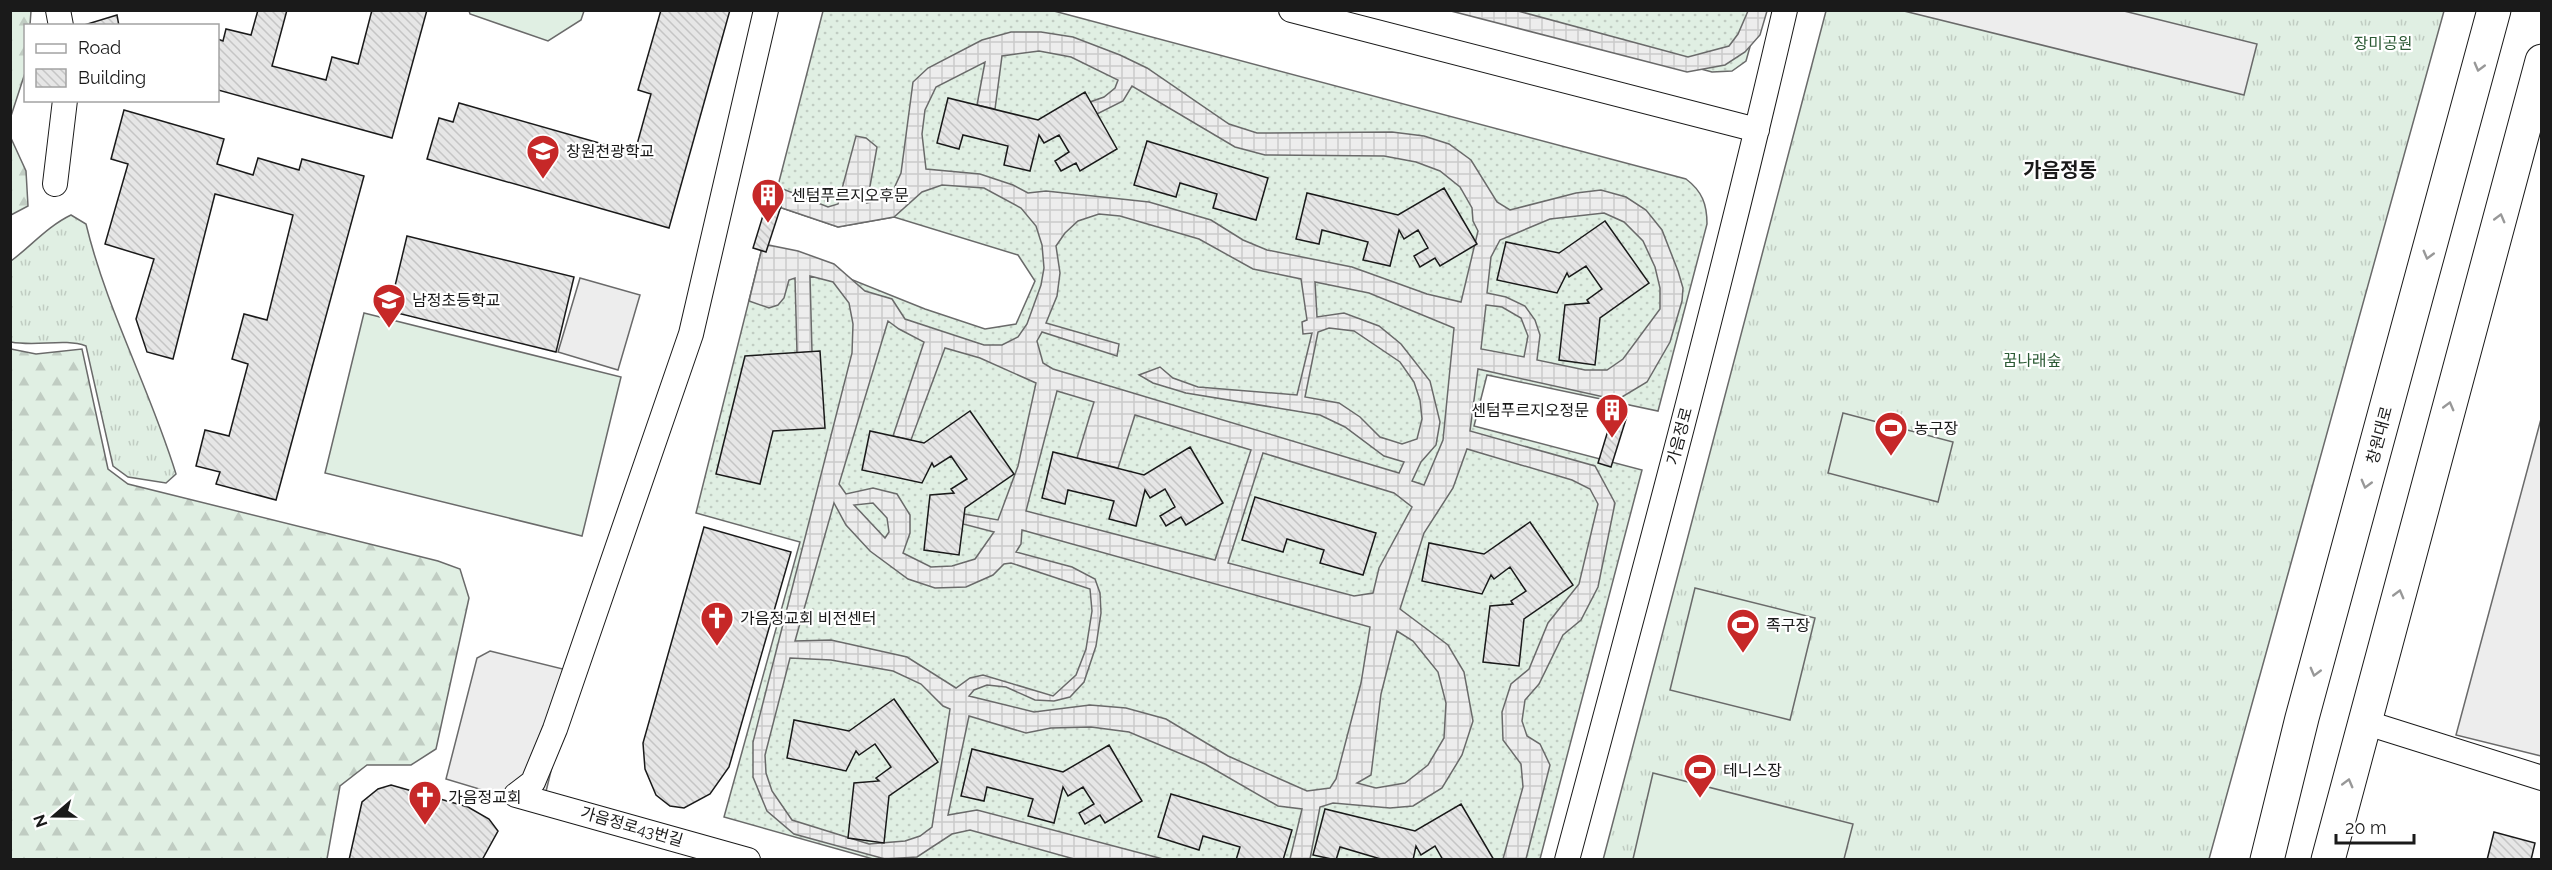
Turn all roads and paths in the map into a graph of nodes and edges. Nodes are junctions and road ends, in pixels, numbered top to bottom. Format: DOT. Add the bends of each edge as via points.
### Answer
graph roads {
  1 [pos="766,10"];
  2 [pos="1291,10"];
  3 [pos="1785,10"];
  4 [pos="2494,10"];
  5 [pos="2541,62"];
  6 [pos="65,102"];
  7 [pos="1757,130"];
  8 [pos="55,184"];
  9 [pos="2364,722"];
  10 [pos="2541,778"];
  11 [pos="747,860"];
  12 [pos="1567,860"];
  13 [pos="2267,860"];
  14 [pos="2328,860"];
  1 -- 11 [label="street, 가음정로43번길" via="691,334 555,729 533,782 516,795"];
  2 -- 7 [label="street"];
  3 -- 7 [label="street, 가음정로"];
  4 -- 13 [label="main road, 창원대로, one-way"];
  9 -- 5 [label="main road, one-way"];
  6 -- 8 [label="street"];
  7 -- 12 [label="street, 가음정로"];
  9 -- 10 [label="street"];
  14 -- 9 [label="main road, one-way"];
}
